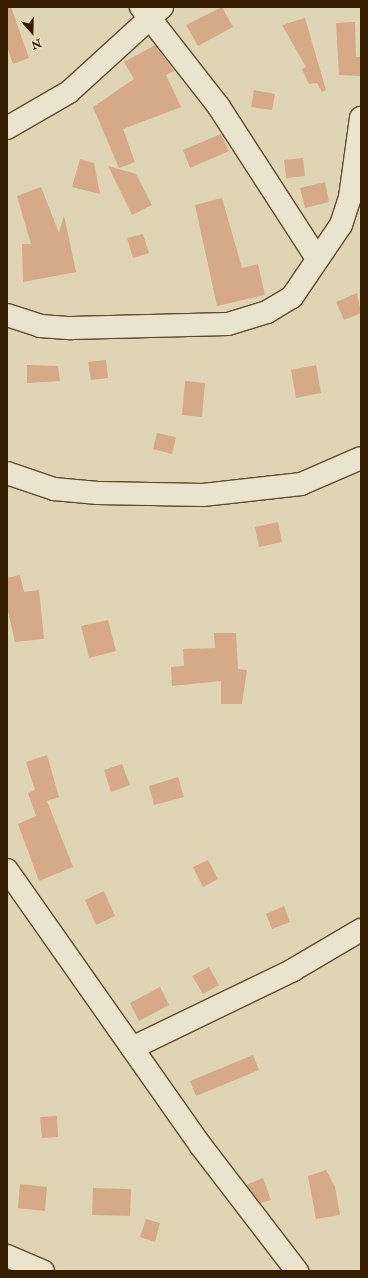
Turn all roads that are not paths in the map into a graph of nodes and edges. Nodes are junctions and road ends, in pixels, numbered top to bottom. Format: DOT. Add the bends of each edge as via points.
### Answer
graph roads {
  1 [pos="152,10"];
  2 [pos="361,118"];
  3 [pos="7,128"];
  4 [pos="356,188"];
  5 [pos="316,257"];
  6 [pos="7,315"];
  7 [pos="361,458"];
  8 [pos="7,473"];
  9 [pos="7,870"];
  10 [pos="361,930"];
  11 [pos="132,1048"];
  12 [pos="7,1256"];
  13 [pos="43,1271"];
  14 [pos="298,1271"];
  1 -- 3 [label="street" via="69,92"];
  1 -- 5 [label="street" via="219,107"];
  2 -- 4 [label="street"];
  4 -- 5 [label="street" via="333,241"];
  5 -- 6 [label="street" via="308,277 292,297 241,323 71,328 40,326"];
  7 -- 8 [label="street" via="301,484 203,495 69,490"];
  9 -- 11 [label="street"];
  10 -- 11 [label="street" via="293,970"];
  11 -- 14 [label="street"];
  12 -- 13 [label="street"];
}
